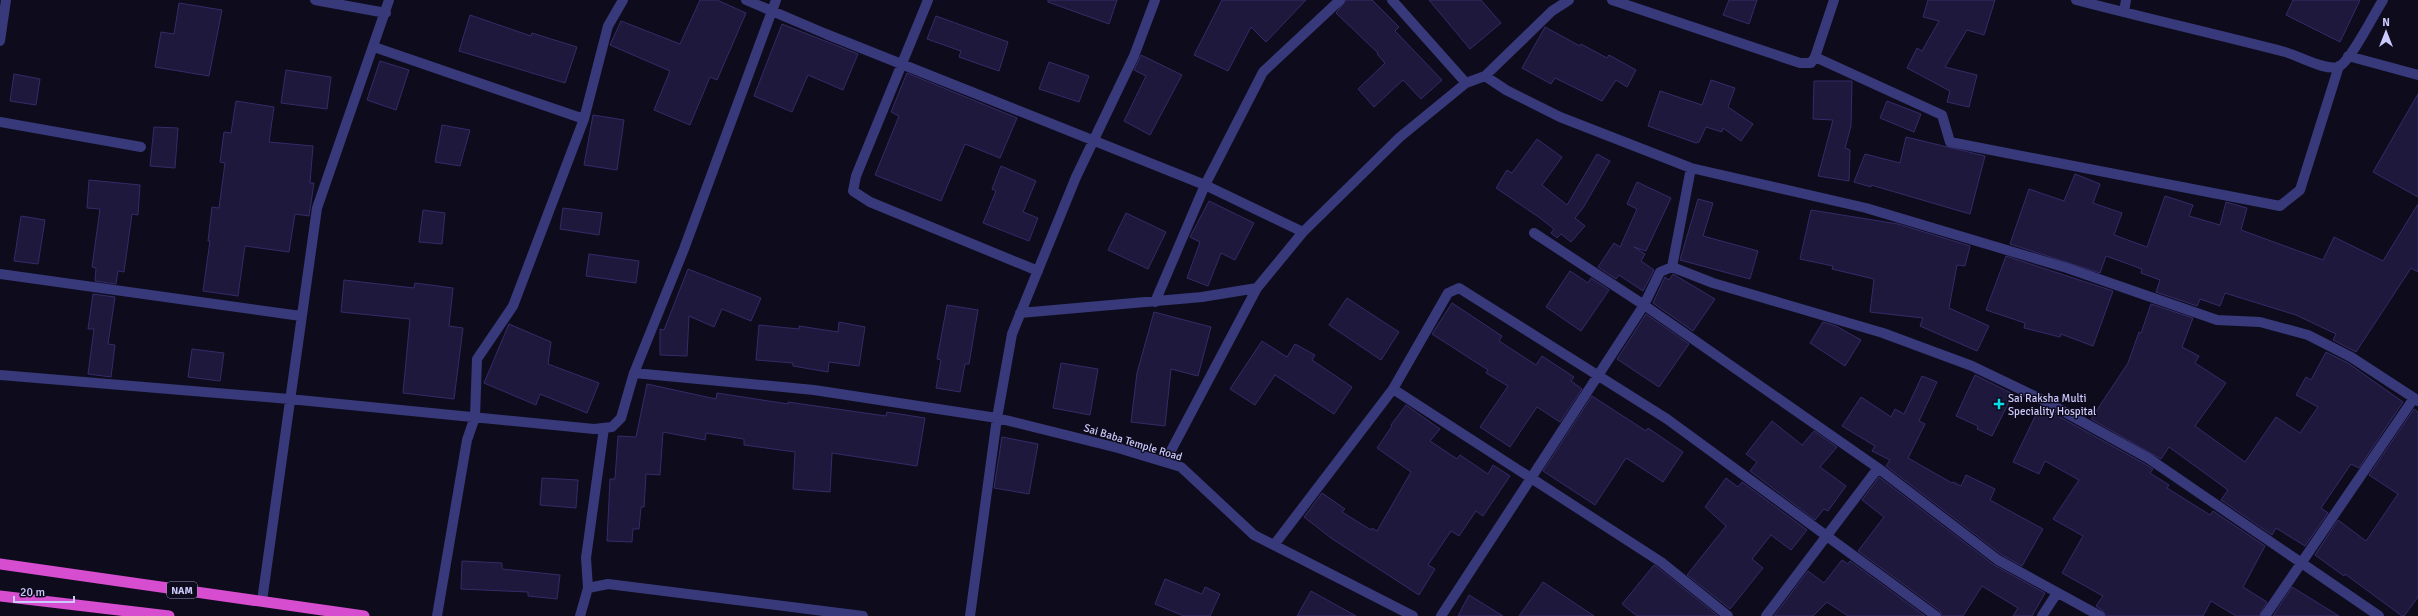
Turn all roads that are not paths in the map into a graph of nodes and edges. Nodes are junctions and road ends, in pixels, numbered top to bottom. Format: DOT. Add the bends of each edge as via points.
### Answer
graph roads {
  1 [pos="6,0"];
  2 [pos="315,0"];
  3 [pos="389,0"];
  4 [pos="623,0"];
  5 [pos="746,0"];
  6 [pos="776,0"];
  7 [pos="928,0"];
  8 [pos="1155,0"];
  9 [pos="1340,0"];
  10 [pos="1392,0"];
  11 [pos="1568,0"];
  12 [pos="1612,0"];
  13 [pos="1834,0"];
  14 [pos="2076,0"];
  15 [pos="2126,0"];
  16 [pos="2383,0"];
  17 [pos="772,11"];
  18 [pos="386,12"];
  19 [pos="2124,12"];
  20 [pos="0,42"];
  21 [pos="374,47"];
  22 [pos="2348,56"];
  23 [pos="1815,57"];
  24 [pos="902,64"];
  25 [pos="2339,66"];
  26 [pos="2418,75"];
  27 [pos="1485,76"];
  28 [pos="1466,83"];
  29 [pos="584,119"];
  30 [pos="0,122"];
  31 [pos="1094,140"];
  32 [pos="141,147"];
  33 [pos="1691,168"];
  34 [pos="1205,185"];
  35 [pos="1303,232"];
  36 [pos="1534,233"];
  37 [pos="1672,267"];
  38 [pos="1038,271"];
  39 [pos="0,274"];
  40 [pos="1257,288"];
  41 [pos="1155,302"];
  42 [pos="1644,305"];
  43 [pos="1020,313"];
  44 [pos="302,316"];
  45 [pos="634,373"];
  46 [pos="0,375"];
  47 [pos="1596,375"];
  48 [pos="1393,389"];
  49 [pos="289,399"];
  50 [pos="2416,400"];
  51 [pos="475,417"];
  52 [pos="997,418"];
  53 [pos="604,428"];
  54 [pos="1165,462"];
  55 [pos="1878,468"];
  56 [pos="1531,480"];
  57 [pos="1828,535"];
  58 [pos="1274,545"];
  59 [pos="0,564"];
  60 [pos="2302,564"];
  61 [pos="588,588"];
  62 [pos="2057,592"];
  63 [pos="0,596"];
  64 [pos="262,601"];
  65 [pos="169,616"];
  66 [pos="364,616"];
  67 [pos="437,616"];
  68 [pos="580,616"];
  69 [pos="863,616"];
  70 [pos="970,616"];
  71 [pos="1413,616"];
  72 [pos="1441,616"];
  73 [pos="1728,616"];
  74 [pos="1766,616"];
  75 [pos="1936,616"];
  76 [pos="2042,616"];
  77 [pos="2100,616"];
  78 [pos="2265,616"];
  79 [pos="2379,616"];
  1 -- 20 [label="street"];
  2 -- 18 [label="street"];
  3 -- 18 [label="street"];
  4 -- 29 [label="street" via="608,26"];
  5 -- 17 [label="street"];
  6 -- 17 [label="street"];
  7 -- 24 [label="street"];
  8 -- 31 [label="street" via="1134,56"];
  9 -- 34 [label="street" via="1263,72"];
  10 -- 28 [label="street"];
  11 -- 27 [label="street" via="1552,11"];
  12 -- 23 [label="street" via="1800,63 1811,63"];
  13 -- 23 [label="street"];
  14 -- 19 [label="street"];
  15 -- 19 [label="street"];
  16 -- 22 [label="street"];
  17 -- 24 [label="street"];
  17 -- 45 [label="street" via="684,249"];
  18 -- 21 [label="street"];
  19 -- 25 [label="street" via="2287,53 2323,66"];
  21 -- 29 [label="street"];
  21 -- 44 [label="street" via="317,208"];
  22 -- 25 [label="street"];
  22 -- 26 [label="street"];
  23 -- 25 [label="street" via="1942,115 1950,142 2280,206 2300,190"];
  24 -- 31 [label="street"];
  24 -- 38 [label="street" via="856,176 853,191 870,202"];
  27 -- 28 [label="street"];
  27 -- 33 [label="street" via="1506,90 1560,117"];
  28 -- 35 [label="street" via="1400,137"];
  29 -- 51 [label="street" via="513,306 478,359"];
  30 -- 32 [label="street"];
  31 -- 34 [label="street"];
  31 -- 38 [label="street" via="1076,177"];
  33 -- 37 [label="street"];
  33 -- 50 [label="street" via="1866,208 2067,268 2217,320 2260,322 2308,335 2350,357"];
  34 -- 35 [label="street"];
  34 -- 41 [label="street"];
  35 -- 40 [label="street"];
  36 -- 42 [label="street"];
  37 -- 42 [label="street" via="1660,272"];
  37 -- 60 [label="street" via="1713,283 1883,333 1972,366 2043,400 2148,458"];
  38 -- 43 [label="street"];
  39 -- 44 [label="street"];
  40 -- 41 [label="street"];
  40 -- 54 [label="street"];
  41 -- 43 [label="street"];
  42 -- 47 [label="street"];
  42 -- 55 [label="street"];
  43 -- 52 [label="street" via="1012,334"];
  44 -- 49 [label="street"];
  45 -- 52 [label="street, Sai Baba Temple Road" via="814,390"];
  45 -- 53 [label="street" via="620,418 612,427"];
  46 -- 49 [label="street"];
  47 -- 48 [label="street" via="1459,288 1448,293"];
  47 -- 56 [label="street"];
  47 -- 57 [label="street" via="1667,419"];
  48 -- 56 [label="street"];
  48 -- 58 [label="street"];
  49 -- 51 [label="street"];
  49 -- 64 [label="street"];
  50 -- 60 [label="street"];
  51 -- 53 [label="street"];
  51 -- 67 [label="street" via="467,440"];
  52 -- 54 [label="street, Sai Baba Temple Road"];
  52 -- 70 [label="street"];
  53 -- 61 [label="street" via="586,558"];
  54 -- 58 [label="street, Sai Baba Temple Road" via="1181,467 1254,535"];
  55 -- 57 [label="street"];
  55 -- 62 [label="street" via="1998,560"];
  56 -- 72 [label="street"];
  56 -- 73 [label="street" via="1661,562"];
  57 -- 74 [label="street"];
  57 -- 75 [label="street"];
  58 -- 71 [label="street, Sai Baba Temple Road"];
  59 -- 64 [label="highway, NAM"];
  60 -- 78 [label="street"];
  60 -- 79 [label="street"];
  61 -- 68 [label="street"];
  61 -- 69 [label="street" via="608,584"];
  62 -- 76 [label="street"];
  62 -- 77 [label="street"];
  63 -- 65 [label="highway"];
  64 -- 66 [label="highway, NAM"];
}
